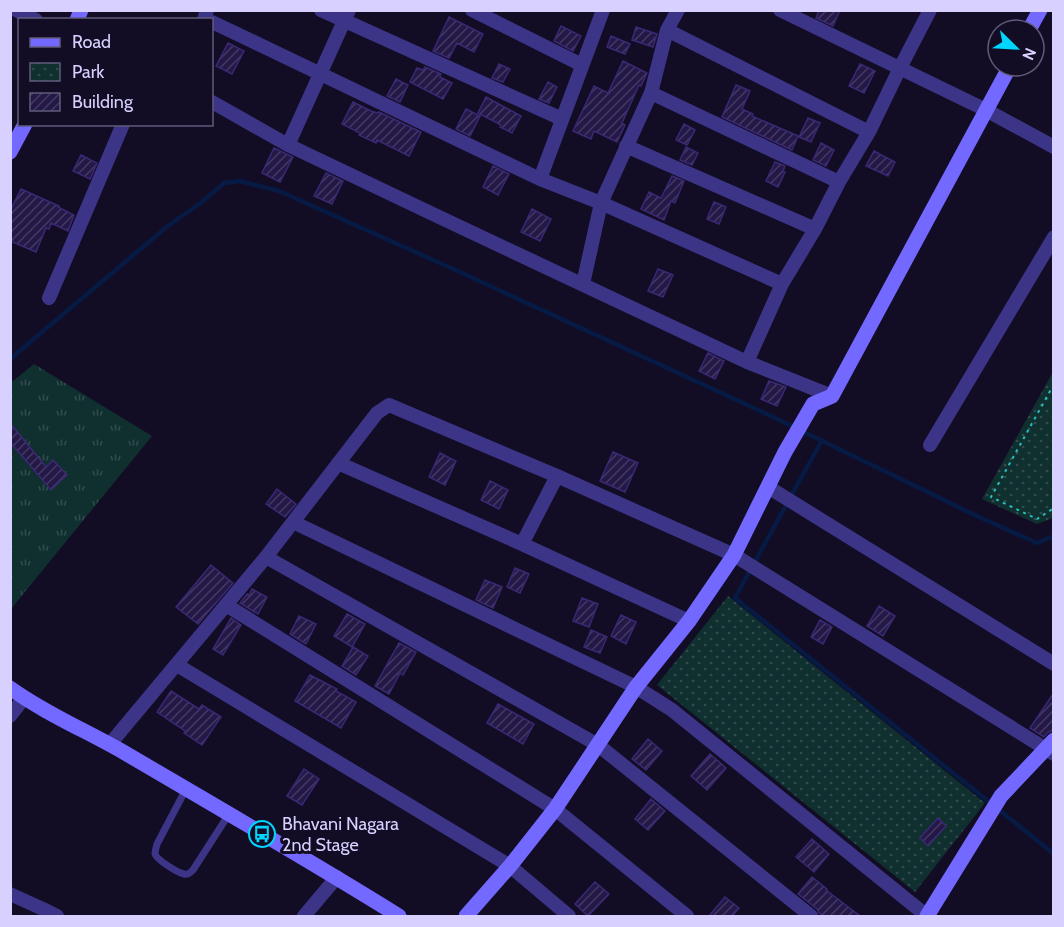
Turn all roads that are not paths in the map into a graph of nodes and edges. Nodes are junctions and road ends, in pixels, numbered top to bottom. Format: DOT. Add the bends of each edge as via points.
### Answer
graph roads {
  1 [pos="16,10"];
  2 [pos="321,10"];
  3 [pos="472,10"];
  4 [pos="678,10"];
  5 [pos="780,10"];
  6 [pos="930,10"];
  7 [pos="602,11"];
  8 [pos="347,16"];
  9 [pos="32,18"];
  10 [pos="213,21"];
  11 [pos="667,30"];
  12 [pos="582,65"];
  13 [pos="900,68"];
  14 [pos="321,74"];
  15 [pos="1003,78"];
  16 [pos="651,93"];
  17 [pos="213,103"];
  18 [pos="986,110"];
  19 [pos="562,119"];
  20 [pos="24,126"];
  21 [pos="122,126"];
  22 [pos="869,132"];
  23 [pos="288,145"];
  24 [pos="626,146"];
  25 [pos="1053,147"];
  26 [pos="10,152"];
  27 [pos="540,179"];
  28 [pos="839,182"];
  29 [pos="601,203"];
  30 [pos="815,229"];
  31 [pos="1053,237"];
  32 [pos="782,284"];
  33 [pos="583,285"];
  34 [pos="49,298"];
  35 [pos="747,362"];
  36 [pos="832,396"];
  37 [pos="930,445"];
  38 [pos="338,463"];
  39 [pos="557,476"];
  40 [pos="768,487"];
  41 [pos="292,522"];
  42 [pos="522,544"];
  43 [pos="734,555"];
  44 [pos="266,557"];
  45 [pos="226,605"];
  46 [pos="688,621"];
  47 [pos="1053,664"];
  48 [pos="177,665"];
  49 [pos="636,687"];
  50 [pos="10,688"];
  51 [pos="24,698"];
  52 [pos="10,716"];
  53 [pos="110,744"];
  54 [pos="598,745"];
  55 [pos="1051,747"];
  56 [pos="186,789"];
  57 [pos="555,809"];
  58 [pos="229,814"];
  59 [pos="510,866"];
  60 [pos="337,877"];
  61 [pos="10,894"];
  62 [pos="57,916"];
  63 [pos="304,916"];
  64 [pos="399,916"];
  65 [pos="466,916"];
  66 [pos="569,916"];
  67 [pos="687,916"];
  68 [pos="811,916"];
  69 [pos="927,916"];
  1 -- 9 [label="street"];
  2 -- 8 [label="street"];
  3 -- 12 [label="street"];
  4 -- 11 [label="street"];
  5 -- 13 [label="street"];
  6 -- 13 [label="street"];
  7 -- 12 [label="street"];
  8 -- 14 [label="street"];
  8 -- 19 [label="street"];
  10 -- 14 [label="street"];
  11 -- 16 [label="street"];
  11 -- 22 [label="street"];
  12 -- 19 [label="street"];
  13 -- 18 [label="street"];
  13 -- 22 [label="street"];
  14 -- 23 [label="street"];
  14 -- 27 [label="street"];
  15 -- 18 [label="street"];
  16 -- 24 [label="street"];
  16 -- 28 [label="street"];
  17 -- 23 [label="street"];
  18 -- 25 [label="street"];
  18 -- 36 [label="street"];
  19 -- 27 [label="street"];
  20 -- 26 [label="street"];
  21 -- 34 [label="street"];
  22 -- 28 [label="street"];
  23 -- 33 [label="street"];
  24 -- 29 [label="street"];
  24 -- 30 [label="street"];
  27 -- 29 [label="street"];
  28 -- 30 [label="street"];
  29 -- 32 [label="street"];
  29 -- 33 [label="street"];
  30 -- 32 [label="street"];
  31 -- 37 [label="street"];
  32 -- 35 [label="street"];
  33 -- 35 [label="street"];
  35 -- 36 [label="street"];
  36 -- 40 [label="street" via="813,404"];
  38 -- 39 [label="street" via="377,412 389,405"];
  38 -- 41 [label="street"];
  38 -- 42 [label="street"];
  39 -- 42 [label="street"];
  39 -- 43 [label="street"];
  40 -- 43 [label="street"];
  40 -- 47 [label="street"];
  41 -- 44 [label="street"];
  41 -- 49 [label="street"];
  42 -- 46 [label="street"];
  43 -- 46 [label="street"];
  43 -- 55 [label="street"];
  44 -- 45 [label="street"];
  44 -- 54 [label="street"];
  45 -- 48 [label="street"];
  45 -- 57 [label="street"];
  46 -- 49 [label="street"];
  48 -- 53 [label="street"];
  48 -- 59 [label="street"];
  49 -- 54 [label="street"];
  49 -- 69 [label="street" via="672,710"];
  50 -- 51 [label="street"];
  51 -- 52 [label="street"];
  51 -- 53 [label="street"];
  53 -- 56 [label="street"];
  54 -- 57 [label="street"];
  54 -- 68 [label="street"];
  55 -- 69 [label="street" via="1001,796"];
  56 -- 58 [label="street"];
  56 -- 58 [label="lane" via="157,844 155,852 160,861 188,874"];
  57 -- 59 [label="street"];
  57 -- 67 [label="street"];
  58 -- 60 [label="street"];
  59 -- 65 [label="street"];
  59 -- 66 [label="street"];
  60 -- 63 [label="street"];
  60 -- 64 [label="street"];
  61 -- 62 [label="street"];
}
